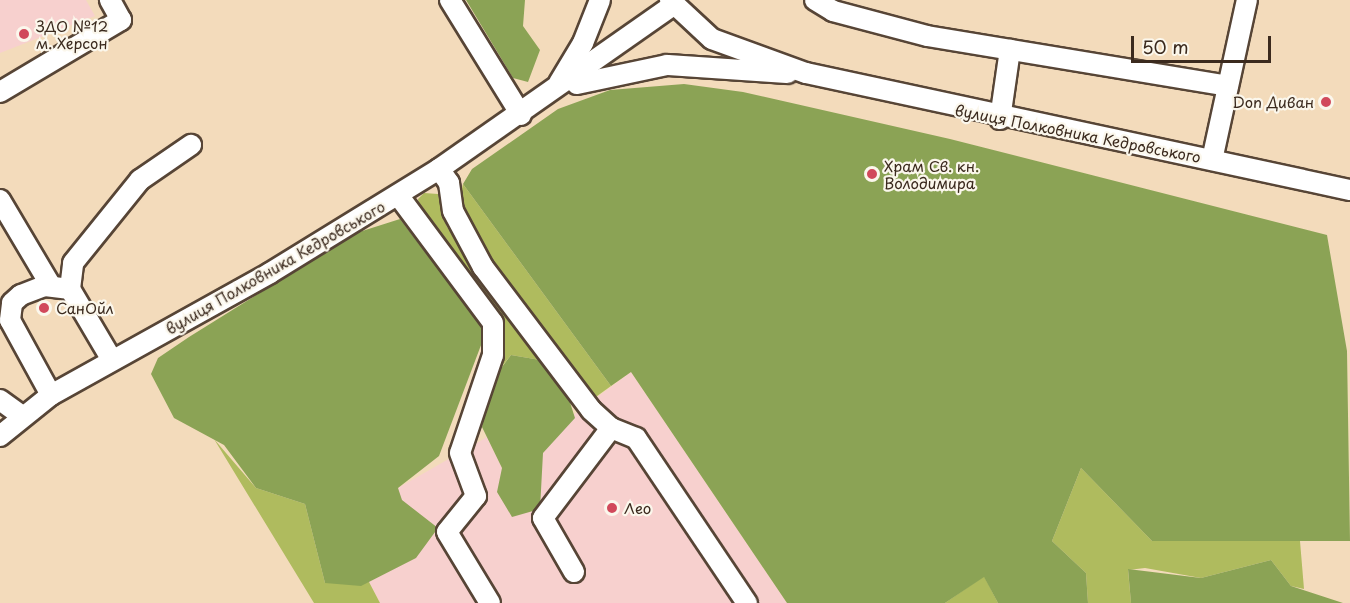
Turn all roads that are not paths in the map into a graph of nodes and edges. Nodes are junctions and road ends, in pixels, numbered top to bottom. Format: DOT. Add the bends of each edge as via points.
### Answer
graph roads {
  1 [pos="110,0"];
  2 [pos="450,0"];
  3 [pos="600,0"];
  4 [pos="815,0"];
  5 [pos="1247,0"];
  6 [pos="671,3"];
  7 [pos="1010,50"];
  8 [pos="806,73"];
  9 [pos="1228,86"];
  10 [pos="0,92"];
  11 [pos="550,95"];
  12 [pos="521,115"];
  13 [pos="1000,119"];
  14 [pos="191,145"];
  15 [pos="1212,160"];
  16 [pos="439,169"];
  17 [pos="1350,190"];
  18 [pos="398,195"];
  19 [pos="0,200"];
  20 [pos="61,288"];
  21 [pos="112,360"];
  22 [pos="51,395"];
  23 [pos="0,400"];
  24 [pos="22,416"];
  25 [pos="611,428"];
  26 [pos="0,436"];
  27 [pos="574,572"];
  28 [pos="490,603"];
  29 [pos="747,603"];
  1 -- 10 [label="street" via="121,20"];
  2 -- 12 [label="street"];
  3 -- 11 [label="street, вулиця Полковника Кедровського" via="574,62"];
  4 -- 7 [label="street" via="833,11 927,36"];
  5 -- 9 [label="street"];
  6 -- 8 [label="street, вулиця Полковника Кедровського" via="712,39"];
  6 -- 11 [label="street, вулиця Полковника Кедровського"];
  7 -- 9 [label="street"];
  7 -- 13 [label="street"];
  8 -- 11 [label="street, вулиця Полковника Кедровського" via="667,65 590,79"];
  8 -- 13 [label="street, вулиця Полковника Кедровського"];
  9 -- 15 [label="street"];
  11 -- 12 [label="street, вулиця Полковника Кедровського"];
  12 -- 16 [label="street, вулиця Полковника Кедровського"];
  13 -- 15 [label="street, вулиця Полковника Кедровського"];
  14 -- 20 [label="street" via="140,180 73,263"];
  15 -- 17 [label="street, вулиця Полковника Кедровського"];
  16 -- 18 [label="street, вулиця Полковника Кедровського"];
  16 -- 25 [label="street" via="449,183 453,211 483,267 591,410"];
  18 -- 21 [label="street, вулиця Полковника Кедровського"];
  18 -- 28 [label="street" via="493,323 493,355 460,453 476,496 447,532"];
  19 -- 20 [label="street"];
  20 -- 21 [label="street"];
  20 -- 22 [label="street" via="21,295 9,311"];
  21 -- 22 [label="street, вулиця Полковника Кедровського"];
  22 -- 24 [label="street, вулиця Полковника Кедровського"];
  23 -- 24 [label="street"];
  24 -- 26 [label="street, вулиця Полковника Кедровського"];
  25 -- 27 [label="street" via="543,518"];
  25 -- 29 [label="street" via="636,438"];
}
